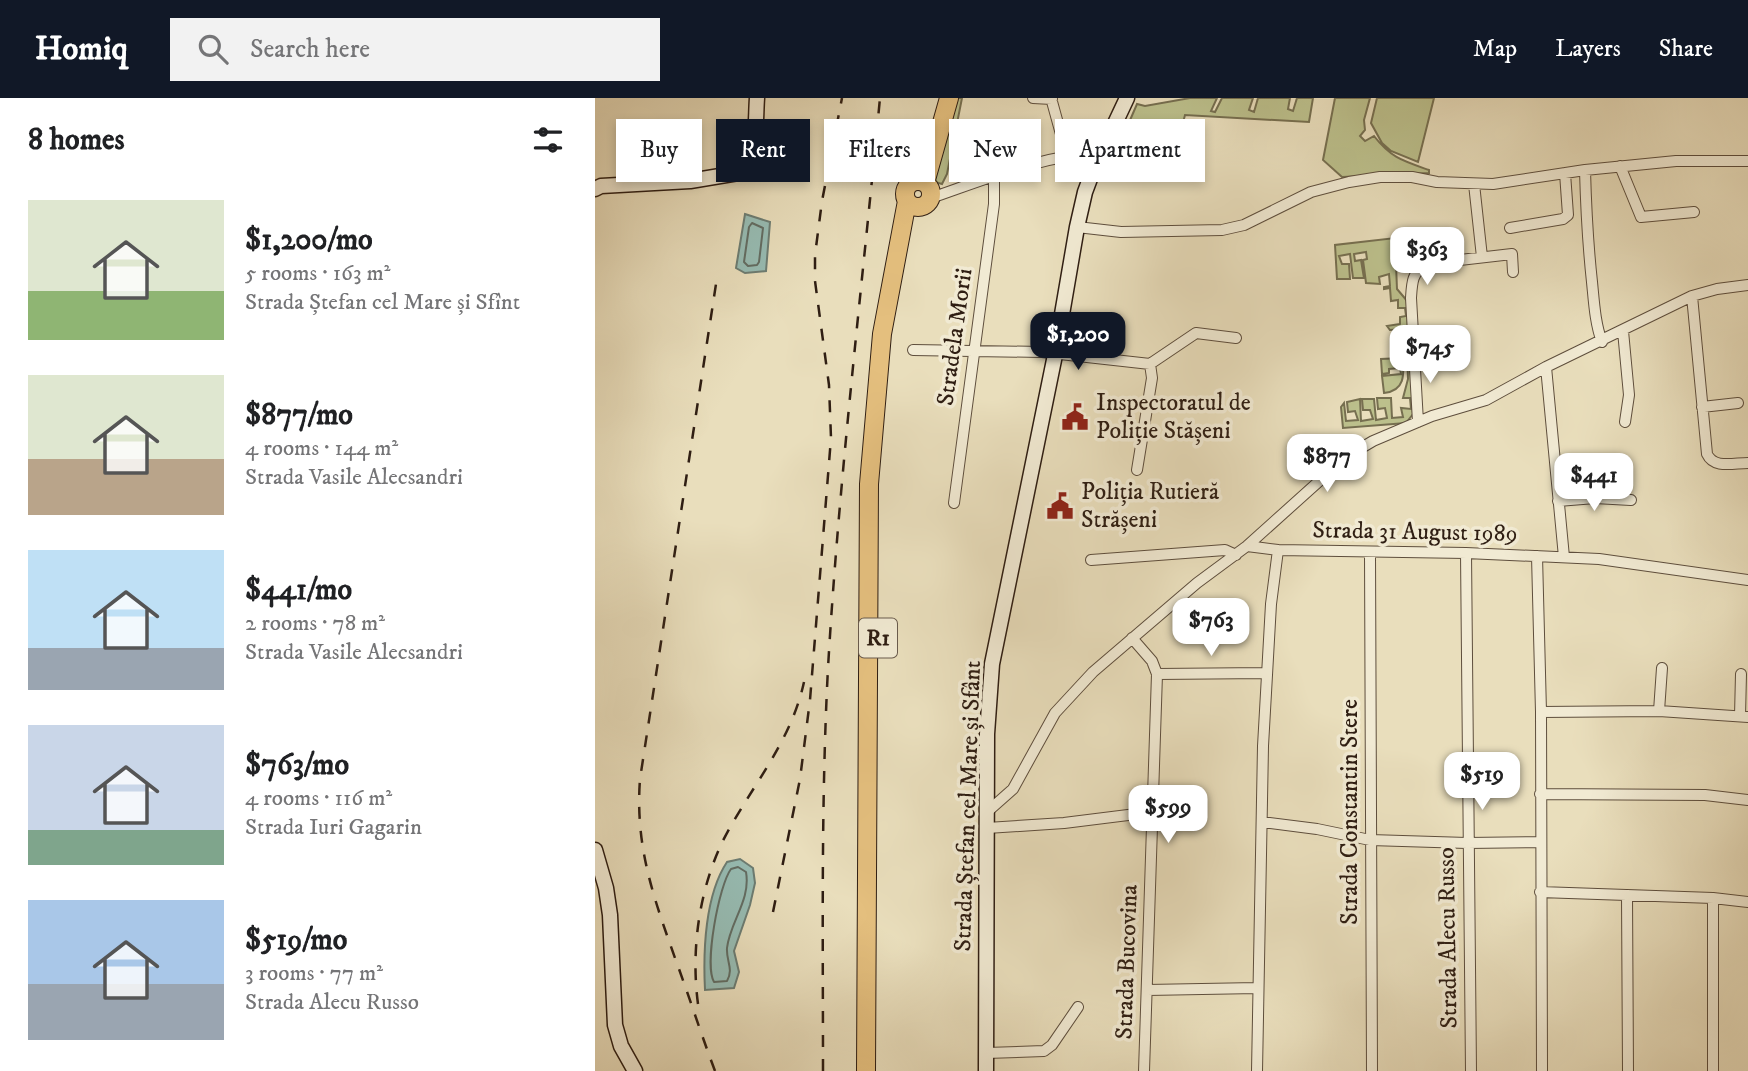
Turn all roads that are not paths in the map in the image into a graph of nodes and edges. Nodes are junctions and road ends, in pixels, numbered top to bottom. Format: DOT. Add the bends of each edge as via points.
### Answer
graph roads {
  1 [pos="757,98"];
  2 [pos="939,98"];
  3 [pos="949,98"];
  4 [pos="1033,98"];
  5 [pos="1128,98"];
  6 [pos="1051,99"];
  7 [pos="1057,119"];
  8 [pos="1118,119"];
  9 [pos="1748,161"];
  10 [pos="1620,166"];
  11 [pos="1585,170"];
  12 [pos="1565,173"];
  13 [pos="969,182"];
  14 [pos="994,182"];
  15 [pos="1090,182"];
  16 [pos="1474,184"];
  17 [pos="595,189"];
  18 [pos="919,194"];
  19 [pos="1694,212"];
  20 [pos="1077,228"];
  21 [pos="1510,228"];
  22 [pos="1482,257"];
  23 [pos="1513,272"];
  24 [pos="1748,285"];
  25 [pos="1692,296"];
  26 [pos="1623,331"];
  27 [pos="1236,338"];
  28 [pos="1602,342"];
  29 [pos="913,350"];
  30 [pos="975,352"];
  31 [pos="1055,355"];
  32 [pos="1150,364"];
  33 [pos="1546,367"];
  34 [pos="1738,403"];
  35 [pos="1702,407"];
  36 [pos="1418,422"];
  37 [pos="1625,422"];
  38 [pos="1748,463"];
  39 [pos="1137,470"];
  40 [pos="1631,500"];
  41 [pos="1558,501"];
  42 [pos="954,503"];
  43 [pos="1247,546"];
  44 [pos="1278,550"];
  45 [pos="1370,553"];
  46 [pos="1466,553"];
  47 [pos="1236,555"];
  48 [pos="1537,556"];
  49 [pos="1564,557"];
  50 [pos="1091,560"];
  51 [pos="1748,580"];
  52 [pos="1132,638"];
  53 [pos="1662,668"];
  54 [pos="1266,673"];
  55 [pos="1157,674"];
  56 [pos="1741,674"];
  57 [pos="1660,711"];
  58 [pos="1541,712"];
  59 [pos="1744,716"];
  60 [pos="1540,794"];
  61 [pos="1748,800"];
  62 [pos="987,812"];
  63 [pos="1152,812"];
  64 [pos="1262,822"];
  65 [pos="986,828"];
  66 [pos="1370,840"];
  67 [pos="1541,842"];
  68 [pos="1467,843"];
  69 [pos="595,850"];
  70 [pos="1540,892"];
  71 [pos="1627,895"];
  72 [pos="1713,898"];
  73 [pos="1748,902"];
  74 [pos="1257,988"];
  75 [pos="1147,990"];
  76 [pos="1078,1007"];
  77 [pos="986,1053"];
  78 [pos="635,1071"];
  79 [pos="866,1071"];
  80 [pos="877,1071"];
  81 [pos="986,1071"];
  82 [pos="1145,1071"];
  83 [pos="1257,1071"];
  84 [pos="1372,1071"];
  85 [pos="1471,1071"];
  86 [pos="1542,1071"];
  87 [pos="1628,1071"];
  88 [pos="1713,1071"];
  1 -- 17 [label="street" via="754,148 738,173"];
  2 -- 18 [label="highway"];
  3 -- 18 [label="highway, R1"];
  4 -- 6 [label="street"];
  5 -- 8 [label="street, Strada Ștefan cel Mare și Sfânt"];
  6 -- 7 [label="street"];
  9 -- 10 [label="street"];
  10 -- 11 [label="street"];
  10 -- 19 [label="street" via="1641,217"];
  11 -- 12 [label="street"];
  11 -- 28 [label="street" via="1587,237"];
  12 -- 16 [label="street"];
  12 -- 21 [label="street" via="1568,215"];
  13 -- 18 [label="street"];
  14 -- 30 [label="street, Stradela Morii"];
  15 -- 20 [label="street, Strada Ștefan cel Mare și Sfânt"];
  16 -- 20 [label="street" via="1412,177 1349,182 1311,192 1244,225 1222,230"];
  16 -- 22 [label="street"];
  18 -- 79 [label="highway, R1" via="901,234 882,334 869,484"];
  18 -- 80 [label="highway, R1" via="895,328 880,469"];
  20 -- 31 [label="street, Strada Ștefan cel Mare și Sfânt"];
  22 -- 23 [label="street" via="1512,254"];
  22 -- 36 [label="street" via="1425,264 1412,279"];
  24 -- 25 [label="street"];
  25 -- 26 [label="street"];
  25 -- 35 [label="street"];
  26 -- 28 [label="street"];
  26 -- 37 [label="street" via="1629,394"];
  27 -- 32 [label="street" via="1196,333"];
  28 -- 33 [label="street"];
  29 -- 30 [label="street"];
  30 -- 31 [label="street"];
  30 -- 42 [label="street, Stradela Morii"];
  31 -- 32 [label="street"];
  31 -- 62 [label="street, Strada Ștefan cel Mare și Sfânt" via="992,664"];
  32 -- 39 [label="street" via="1152,377"];
  33 -- 36 [label="street" via="1486,400"];
  33 -- 41 [label="street"];
  34 -- 35 [label="street"];
  35 -- 38 [label="street" via="1710,461"];
  36 -- 43 [label="street" via="1346,457"];
  40 -- 41 [label="street"];
  41 -- 49 [label="street"];
  43 -- 44 [label="street, Strada 31 August 1989"];
  43 -- 47 [label="street"];
  44 -- 45 [label="street, Strada 31 August 1989"];
  44 -- 54 [label="street"];
  45 -- 46 [label="street, Strada 31 August 1989"];
  45 -- 66 [label="street, Strada Constantin Stere"];
  46 -- 48 [label="street, Strada 31 August 1989"];
  46 -- 68 [label="street, Strada Alecu Russo"];
  47 -- 50 [label="street" via="1225,550"];
  47 -- 52 [label="street"];
  48 -- 49 [label="street, Strada 31 August 1989"];
  48 -- 58 [label="street"];
  49 -- 51 [label="street, Strada 31 August 1989"];
  52 -- 55 [label="street"];
  52 -- 62 [label="street" via="1055,713 1013,789"];
  53 -- 57 [label="street"];
  54 -- 55 [label="street"];
  54 -- 64 [label="street"];
  55 -- 63 [label="street, Strada Bucovina"];
  56 -- 59 [label="street"];
  57 -- 58 [label="street"];
  57 -- 59 [label="street"];
  58 -- 60 [label="street"];
  60 -- 61 [label="street"];
  60 -- 67 [label="street"];
  62 -- 65 [label="street, Strada Ștefan cel Mare și Sfânt"];
  63 -- 65 [label="street"];
  63 -- 75 [label="street, Strada Bucovina"];
  64 -- 66 [label="street"];
  64 -- 74 [label="street"];
  65 -- 77 [label="street, Strada Ștefan cel Mare și Sfânt"];
  66 -- 68 [label="street"];
  66 -- 84 [label="street, Strada Constantin Stere"];
  67 -- 68 [label="street"];
  67 -- 70 [label="street"];
  68 -- 85 [label="street, Strada Alecu Russo"];
  69 -- 78 [label="street" via="610,915 615,1025"];
  70 -- 71 [label="street"];
  70 -- 86 [label="street"];
  71 -- 72 [label="street"];
  71 -- 87 [label="street"];
  72 -- 73 [label="street"];
  72 -- 88 [label="street"];
  74 -- 75 [label="street"];
  74 -- 83 [label="street"];
  75 -- 82 [label="street, Strada Bucovina"];
  76 -- 77 [label="street" via="1044,1051"];
  77 -- 81 [label="street, Strada Ștefan cel Mare și Sfânt"];
}
